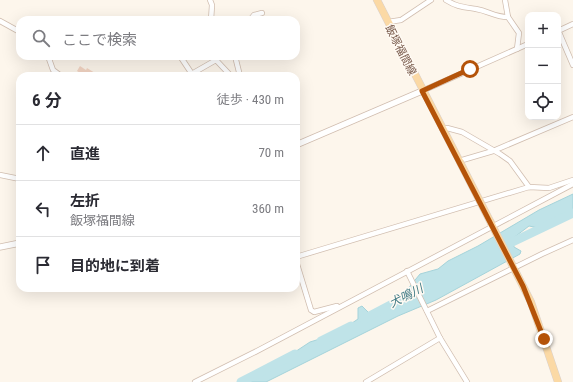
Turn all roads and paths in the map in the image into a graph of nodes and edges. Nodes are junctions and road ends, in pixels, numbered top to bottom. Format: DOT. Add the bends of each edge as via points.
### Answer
graph roads {
  1 [pos="210,0"];
  2 [pos="377,0"];
  3 [pos="431,0"];
  4 [pos="446,0"];
  5 [pos="505,0"];
  6 [pos="262,13"];
  7 [pos="211,16"];
  8 [pos="253,16"];
  9 [pos="508,17"];
  10 [pos="0,21"];
  11 [pos="388,22"];
  12 [pos="573,24"];
  13 [pos="561,29"];
  14 [pos="16,30"];
  15 [pos="561,37"];
  16 [pos="525,45"];
  17 [pos="517,49"];
  18 [pos="49,60"];
  19 [pos="182,60"];
  20 [pos="216,60"];
  21 [pos="216,60"];
  22 [pos="236,60"];
  23 [pos="573,65"];
  24 [pos="56,72"];
  25 [pos="188,72"];
  26 [pos="195,72"];
  27 [pos="227,72"];
  28 [pos="239,72"];
  29 [pos="422,91"];
  30 [pos="573,117"];
  31 [pos="442,129"];
  32 [pos="300,143"];
  33 [pos="493,151"];
  34 [pos="459,161"];
  35 [pos="0,175"];
  36 [pos="16,178"];
  37 [pos="573,180"];
  38 [pos="573,184"];
  39 [pos="529,187"];
  40 [pos="493,226"];
  41 [pos="573,240"];
  42 [pos="16,244"];
  43 [pos="0,247"];
  44 [pos="300,256"];
  45 [pos="514,267"];
  46 [pos="407,271"];
  47 [pos="300,274"];
  48 [pos="348,302"];
  49 [pos="427,311"];
  50 [pos="440,338"];
  51 [pos="195,382"];
  52 [pos="366,382"];
  53 [pos="467,382"];
  54 [pos="558,382"];
  1 -- 7 [label="street"];
  2 -- 11 [label="main road, 飯塚福間線"];
  3 -- 11 [label="street" via="401,20"];
  4 -- 9 [label="street" via="462,8"];
  5 -- 9 [label="street"];
  6 -- 8 [label="street"];
  9 -- 17 [label="street" via="519,33"];
  10 -- 14 [label="street"];
  11 -- 29 [label="main road, 飯塚福間線"];
  12 -- 13 [label="street"];
  15 -- 23 [label="street"];
  16 -- 17 [label="street"];
  17 -- 29 [label="street"];
  18 -- 24 [label="street"];
  19 -- 25 [label="street"];
  20 -- 27 [label="street"];
  21 -- 26 [label="street"];
  22 -- 28 [label="street"];
  29 -- 31 [label="main road, 飯塚福間線"];
  29 -- 32 [label="street"];
  30 -- 33 [label="street"];
  31 -- 33 [label="street" via="462,132"];
  31 -- 34 [label="main road, 飯塚福間線"];
  33 -- 34 [label="street"];
  33 -- 39 [label="street" via="510,161"];
  34 -- 40 [label="main road, 飯塚福間線, bridge"];
  35 -- 36 [label="street"];
  37 -- 39 [label="street" via="549,188"];
  38 -- 40 [label="street"];
  39 -- 44 [label="street"];
  40 -- 45 [label="main road, 飯塚福間線"];
  40 -- 46 [label="street"];
  41 -- 45 [label="street"];
  42 -- 43 [label="street"];
  45 -- 49 [label="street"];
  45 -- 54 [label="main road, 飯塚福間線" via="531,302"];
  46 -- 48 [label="street"];
  46 -- 49 [label="street"];
  47 -- 48 [label="street" via="311,310 314,312"];
  48 -- 51 [label="street"];
  49 -- 50 [label="street"];
  50 -- 52 [label="street"];
  50 -- 53 [label="street"];
}
